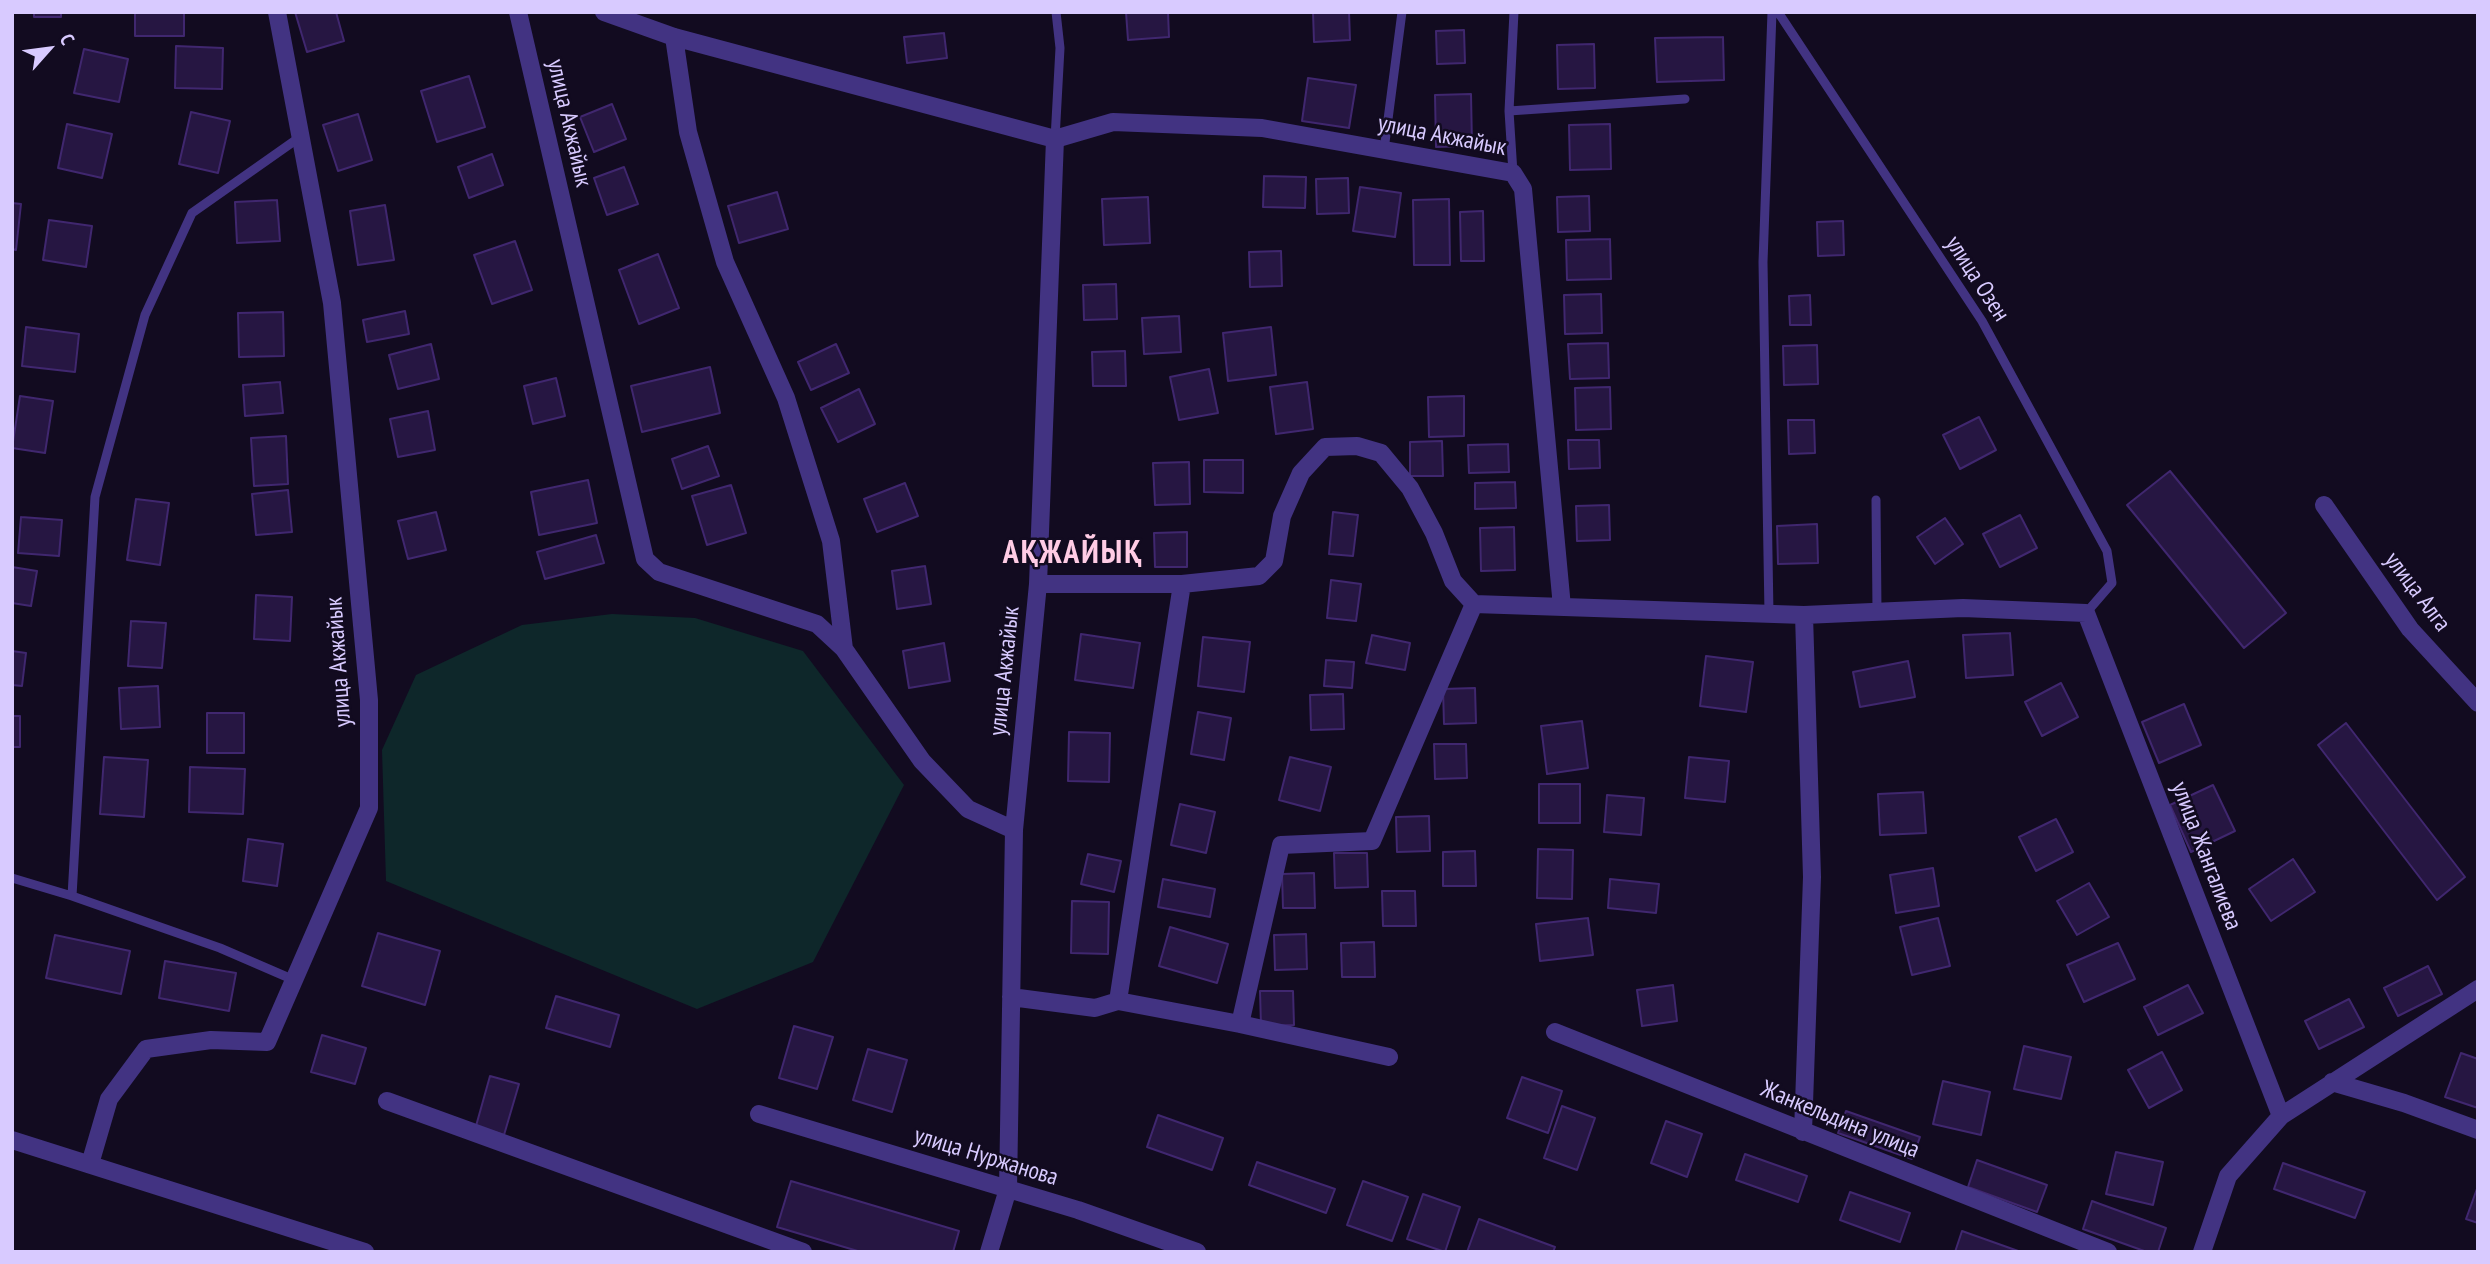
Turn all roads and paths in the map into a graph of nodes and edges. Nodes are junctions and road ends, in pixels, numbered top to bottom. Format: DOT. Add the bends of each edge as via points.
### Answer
graph roads {
  1 [pos="277,12"];
  2 [pos="518,12"];
  3 [pos="604,12"];
  4 [pos="1056,12"];
  5 [pos="1402,12"];
  6 [pos="1514,12"];
  7 [pos="1772,12"];
  8 [pos="1778,12"];
  9 [pos="674,37"];
  10 [pos="1685,99"];
  11 [pos="1509,111"];
  12 [pos="300,137"];
  13 [pos="1055,139"];
  14 [pos="1384,150"];
  15 [pos="1513,173"];
  16 [pos="1877,500"];
  17 [pos="2324,505"];
  18 [pos="1038,584"];
  19 [pos="1182,584"];
  20 [pos="1474,604"];
  21 [pos="1562,607"];
  22 [pos="1877,612"];
  23 [pos="2086,613"];
  24 [pos="1769,614"];
  25 [pos="1804,615"];
  26 [pos="844,649"];
  27 [pos="2478,703"];
  28 [pos="1014,830"];
  29 [pos="12,878"];
  30 [pos="72,896"];
  31 [pos="294,980"];
  32 [pos="2478,989"];
  33 [pos="1011,997"];
  34 [pos="1118,1001"];
  35 [pos="1240,1024"];
  36 [pos="1555,1032"];
  37 [pos="1389,1057"];
  38 [pos="2332,1082"];
  39 [pos="387,1101"];
  40 [pos="759,1114"];
  41 [pos="2281,1116"];
  42 [pos="2478,1130"];
  43 [pos="1803,1132"];
  44 [pos="12,1140"];
  45 [pos="90,1164"];
  46 [pos="1008,1189"];
  47 [pos="365,1252"];
  48 [pos="803,1252"];
  49 [pos="989,1252"];
  50 [pos="1197,1252"];
  51 [pos="2108,1252"];
  52 [pos="2202,1252"];
  1 -- 12 [label="street, улица Акжайык"];
  2 -- 26 [label="street, улица Акжайык" via="645,559 659,572 817,624"];
  3 -- 9 [label="street"];
  4 -- 13 [label="lane, улица Акжайык" via="1060,48"];
  5 -- 14 [label="lane"];
  6 -- 11 [label="lane"];
  7 -- 24 [label="lane" via="1763,261"];
  8 -- 23 [label="lane, улица Озен" via="1982,321 2106,551 2112,583"];
  9 -- 13 [label="street"];
  9 -- 26 [label="street" via="688,132 725,262 786,398 831,541"];
  10 -- 11 [label="lane"];
  11 -- 15 [label="lane"];
  12 -- 30 [label="lane" via="192,213 145,315 95,497"];
  12 -- 31 [label="street, улица Акжайык" via="332,303 369,700 369,808"];
  13 -- 14 [label="street, улица Акжайык" via="1113,122 1262,128"];
  13 -- 18 [label="street, улица Акжайык"];
  14 -- 15 [label="street, улица Акжайык"];
  15 -- 21 [label="street, улица Акжайык" via="1523,189"];
  16 -- 22 [label="lane"];
  17 -- 27 [label="street, улица Алга" via="2410,629"];
  18 -- 19 [label="street"];
  18 -- 28 [label="street, улица Акжайык"];
  19 -- 20 [label="street" via="1259,576 1274,561 1282,516 1301,473 1325,447 1357,446 1381,453 1410,488 1453,581"];
  19 -- 34 [label="street"];
  20 -- 21 [label="street"];
  20 -- 35 [label="street" via="1372,841 1282,845"];
  21 -- 24 [label="street"];
  22 -- 23 [label="street" via="1963,608"];
  22 -- 25 [label="street"];
  23 -- 41 [label="street, улица Жангалиева"];
  24 -- 25 [label="street"];
  25 -- 43 [label="street" via="1812,877"];
  26 -- 28 [label="street, улица Акжайык" via="922,761 968,809"];
  28 -- 33 [label="street, улица Акжайык"];
  29 -- 30 [label="lane"];
  30 -- 31 [label="lane" via="220,948"];
  31 -- 45 [label="street, улица Акжайык" via="267,1042 211,1040 146,1049 109,1099"];
  32 -- 38 [label="street"];
  33 -- 34 [label="street" via="1095,1008"];
  33 -- 46 [label="street, улица Акжайык"];
  34 -- 35 [label="street"];
  35 -- 37 [label="street"];
  36 -- 43 [label="street, Жанкельдина улица"];
  38 -- 41 [label="street"];
  38 -- 42 [label="street"];
  39 -- 48 [label="street"];
  40 -- 46 [label="street, улица Нуржанова"];
  41 -- 52 [label="street" via="2228,1176"];
  43 -- 51 [label="street, Жанкельдина улица"];
  44 -- 45 [label="street"];
  45 -- 47 [label="street"];
  46 -- 49 [label="street, улица Акжайык"];
  46 -- 50 [label="street, улица Нуржанова"];
}
